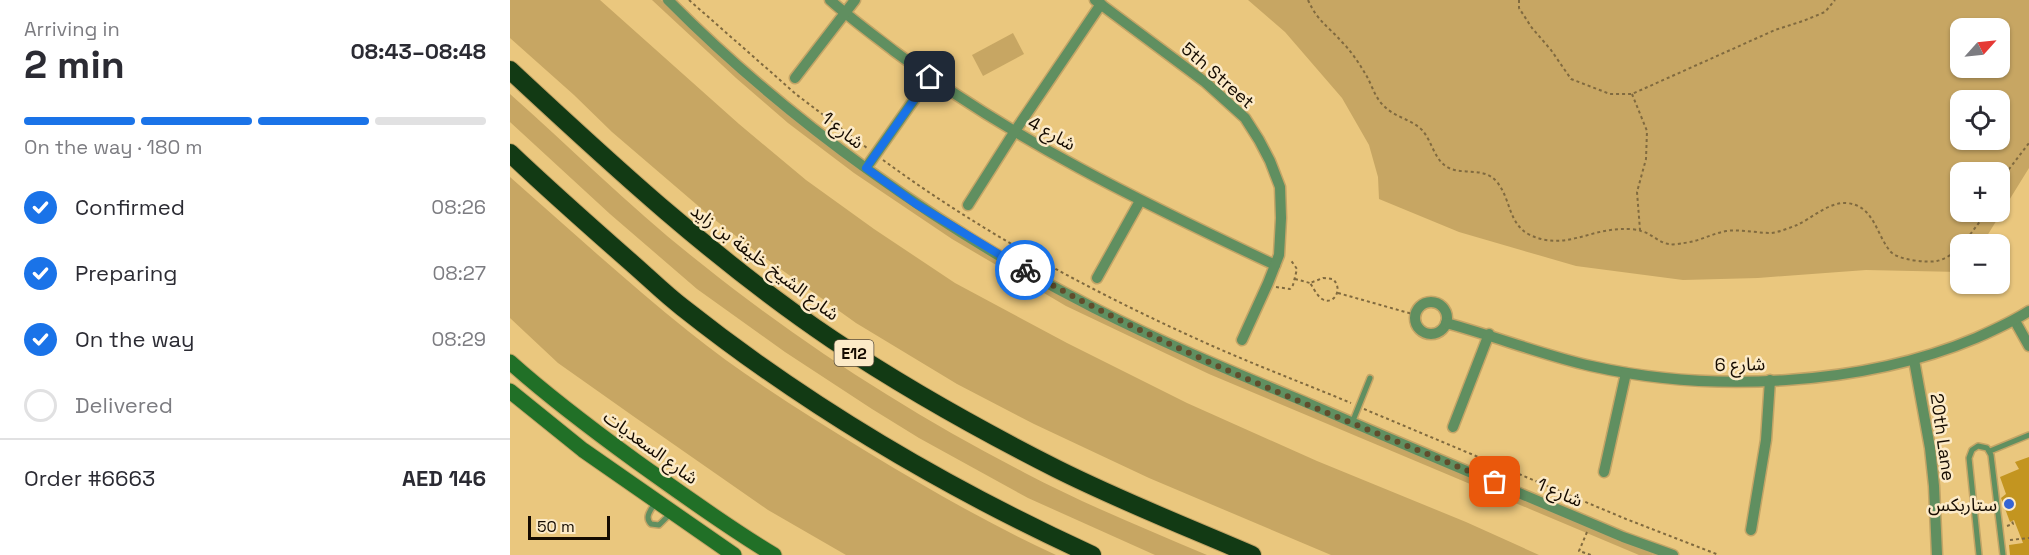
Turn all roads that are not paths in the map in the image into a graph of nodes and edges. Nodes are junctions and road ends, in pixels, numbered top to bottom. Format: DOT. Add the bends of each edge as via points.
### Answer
graph roads {
  1 [pos="668,0"];
  2 [pos="830,0"];
  3 [pos="855,0"];
  4 [pos="1098,2"];
  5 [pos="845,14"];
  6 [pos="510,70"];
  7 [pos="930,77"];
  8 [pos="795,78"];
  9 [pos="1015,131"];
  10 [pos="510,153"];
  11 [pos="866,168"];
  12 [pos="1140,201"];
  13 [pos="968,206"];
  14 [pos="1280,262"];
  15 [pos="1096,278"];
  16 [pos="2029,311"];
  17 [pos="2014,321"];
  18 [pos="1446,323"];
  19 [pos="1489,334"];
  20 [pos="1242,340"];
  21 [pos="2029,346"];
  22 [pos="1914,360"];
  23 [pos="510,362"];
  24 [pos="1626,373"];
  25 [pos="1371,378"];
  26 [pos="1770,380"];
  27 [pos="510,391"];
  28 [pos="1352,423"];
  29 [pos="1453,427"];
  30 [pos="2029,435"];
  31 [pos="1990,451"];
  32 [pos="1604,472"];
  33 [pos="655,501"];
  34 [pos="672,512"];
  35 [pos="1751,530"];
  36 [pos="734,555"];
  37 [pos="774,555"];
  38 [pos="1092,555"];
  39 [pos="1252,555"];
  40 [pos="1673,555"];
  41 [pos="1937,555"];
  42 [pos="1979,555"];
  43 [pos="2003,555"];
  1 -- 11 [label="street, شارع 1" via="766,89"];
  2 -- 5 [label="street, شارع 4"];
  3 -- 5 [label="street"];
  4 -- 9 [label="street"];
  4 -- 14 [label="street, 5th Street" via="1205,82 1255,132 1280,187"];
  5 -- 7 [label="street, شارع 4"];
  5 -- 8 [label="street"];
  6 -- 39 [label="highway, شارع الشيخ خليفة بن زايد / E12" via="680,224 841,345 1012,446 1106,492"];
  7 -- 9 [label="street, شارع 4"];
  7 -- 11 [label="street"];
  9 -- 12 [label="street, شارع 4"];
  9 -- 13 [label="street"];
  10 -- 38 [label="highway" via="680,306 780,380 941,480"];
  11 -- 28 [label="street, شارع 1" via="1004,259 1093,308"];
  12 -- 14 [label="street, شارع 4"];
  12 -- 15 [label="street"];
  14 -- 20 [label="street, 5th Street"];
  16 -- 17 [label="street, شارع 6"];
  17 -- 21 [label="street"];
  17 -- 22 [label="street, شارع 6"];
  18 -- 18 [label="street" via="1440,332 1425,333 1417,326 1416,315 1421,306 1435,303 1446,313"];
  18 -- 19 [label="street, شارع 6"];
  19 -- 24 [label="street, شارع 6" via="1589,366"];
  19 -- 29 [label="street"];
  22 -- 26 [label="street, شارع 6" via="1867,371"];
  22 -- 41 [label="street, 20th Lane" via="1930,448"];
  23 -- 37 [label="street, شارع السعديات" via="614,445"];
  24 -- 26 [label="street, شارع 6" via="1673,380"];
  24 -- 32 [label="street"];
  25 -- 28 [label="lane"];
  26 -- 35 [label="street" via="1766,441"];
  27 -- 33 [label="street"];
  28 -- 40 [label="street, شارع 1"];
  30 -- 31 [label="lane"];
  31 -- 42 [label="lane" via="1978,446 1970,454"];
  31 -- 43 [label="lane"];
  33 -- 34 [label="street"];
  33 -- 34 [label="lane" via="647,518 651,524 658,525"];
  34 -- 36 [label="street"];
}
